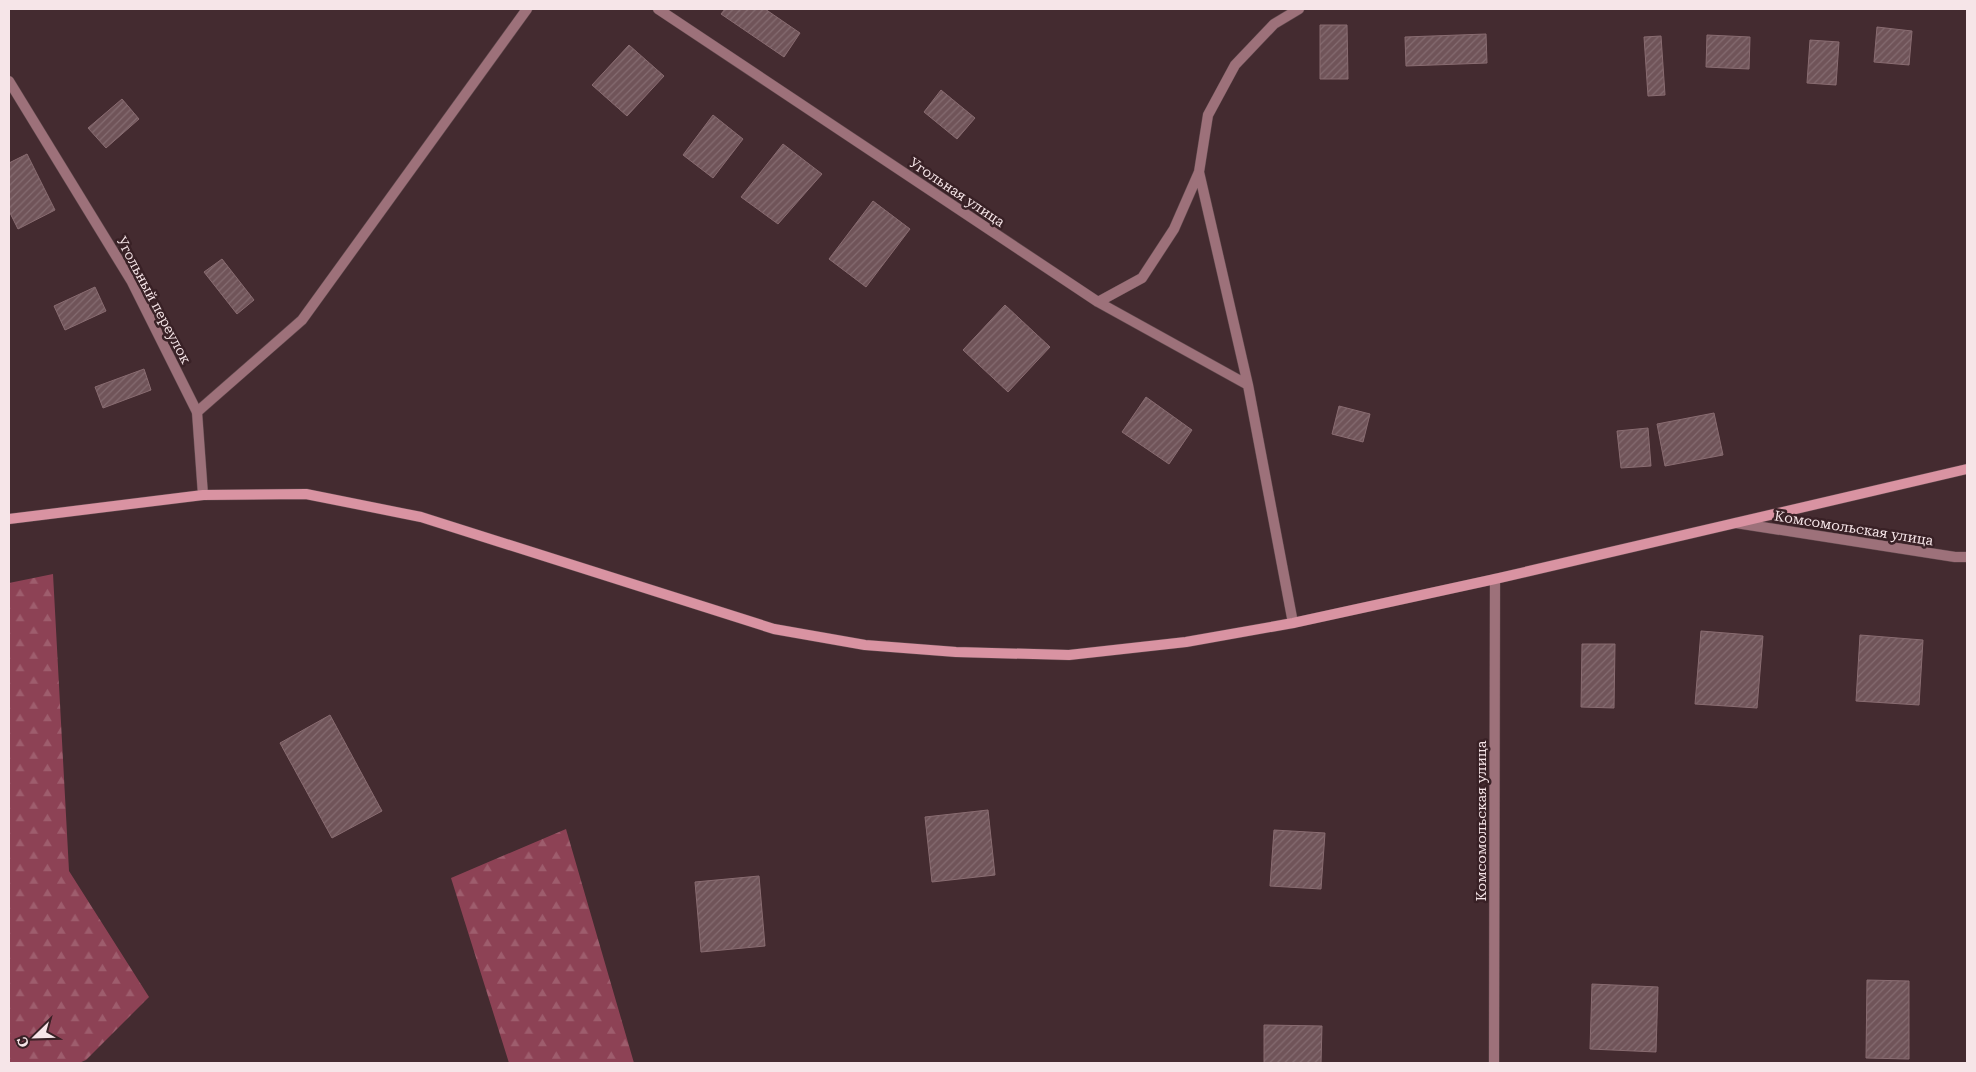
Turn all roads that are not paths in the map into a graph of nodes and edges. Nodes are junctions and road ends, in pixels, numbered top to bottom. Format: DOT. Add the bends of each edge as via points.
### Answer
graph roads {
  1 [pos="527,9"];
  2 [pos="658,9"];
  3 [pos="1299,9"];
  4 [pos="9,81"];
  5 [pos="1199,172"];
  6 [pos="1098,302"];
  7 [pos="1248,385"];
  8 [pos="197,412"];
  9 [pos="1967,469"];
  10 [pos="204,495"];
  11 [pos="9,519"];
  12 [pos="1736,523"];
  13 [pos="1967,557"];
  14 [pos="1495,579"];
  15 [pos="1293,622"];
  16 [pos="1494,1063"];
  1 -- 8 [label="street" via="302,320"];
  2 -- 6 [label="street, Угольная улица"];
  3 -- 5 [label="street" via="1274,24 1235,65 1208,115"];
  4 -- 8 [label="street, Угольный переулок" via="132,282"];
  5 -- 6 [label="street" via="1174,229 1142,278"];
  5 -- 7 [label="street"];
  6 -- 7 [label="street, Угольная улица"];
  7 -- 15 [label="street"];
  8 -- 10 [label="street, Угольный переулок"];
  9 -- 12 [label="main road"];
  10 -- 11 [label="main road"];
  10 -- 15 [label="main road" via="306,494 421,517 774,629 865,645 956,652 1068,655 1186,642"];
  12 -- 13 [label="street, Комсомольская улица" via="1955,558"];
  12 -- 14 [label="main road"];
  14 -- 15 [label="main road"];
  14 -- 16 [label="street, Комсомольская улица"];
}
